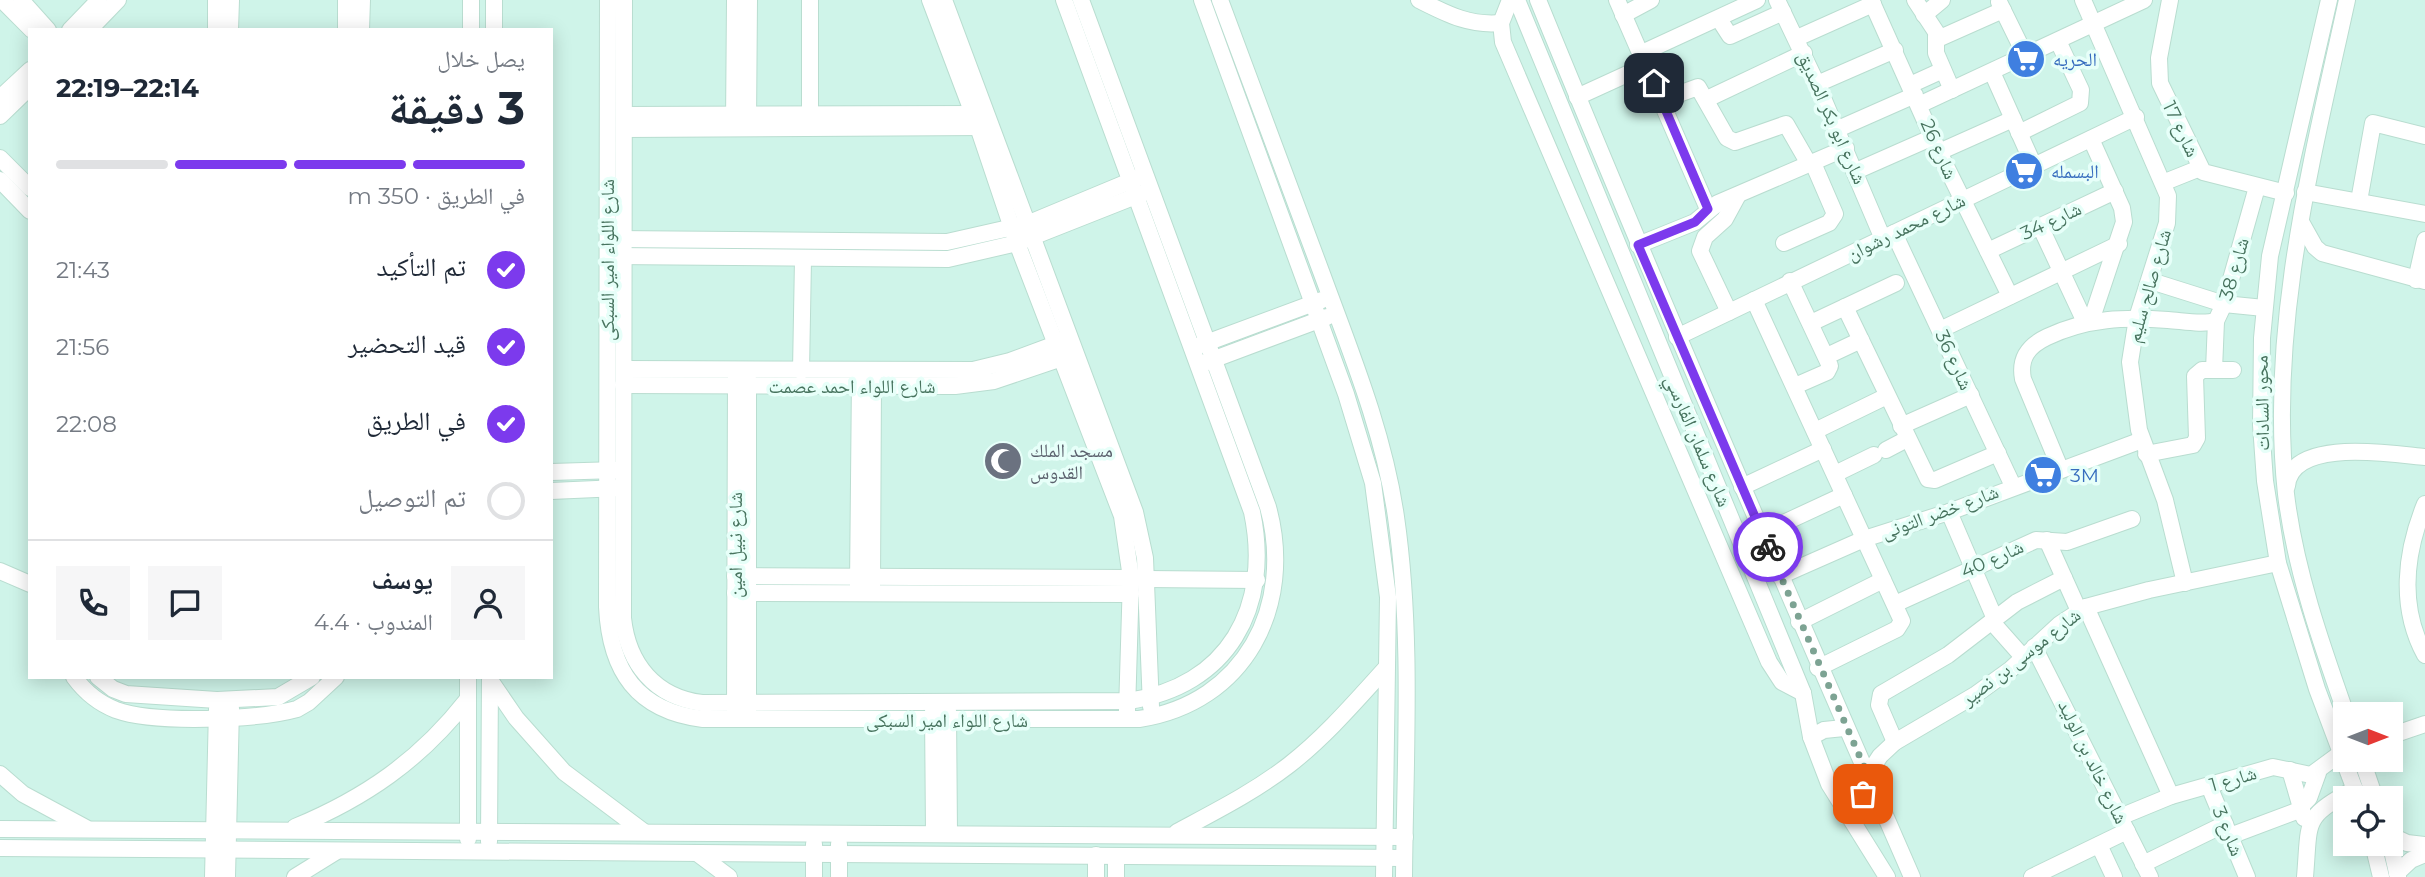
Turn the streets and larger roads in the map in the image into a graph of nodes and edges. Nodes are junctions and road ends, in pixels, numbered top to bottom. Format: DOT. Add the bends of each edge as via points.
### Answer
graph roads {
  1 [pos="2,0"];
  2 [pos="20,0"];
  3 [pos="99,0"];
  4 [pos="118,0"];
  5 [pos="216,0"];
  6 [pos="230,0"];
  7 [pos="346,0"];
  8 [pos="362,0"];
  9 [pos="471,0"];
  10 [pos="494,0"];
  11 [pos="608,0"];
  12 [pos="624,0"];
  13 [pos="735,0"];
  14 [pos="749,0"];
  15 [pos="810,0"];
  16 [pos="930,0"];
  17 [pos="944,0"];
  18 [pos="1081,0"];
  19 [pos="1202,0"];
  20 [pos="1220,0"];
  21 [pos="1419,0"];
  22 [pos="1510,0"];
  23 [pos="1517,0"];
  24 [pos="1538,0"];
  25 [pos="1651,0"];
  26 [pos="1757,0"];
  27 [pos="1915,0"];
  28 [pos="1942,0"];
  29 [pos="2084,0"];
  30 [pos="2144,0"];
  31 [pos="2169,0"];
  32 [pos="2329,0"];
  33 [pos="2347,0"];
  34 [pos="1067,1"];
  35 [pos="1872,2"];
  36 [pos="2001,5"];
  37 [pos="1780,6"];
  38 [pos="1620,8"];
  39 [pos="1924,15"];
  40 [pos="1719,19"];
  41 [pos="1501,23"];
  42 [pos="2094,24"];
  43 [pos="30,28"];
  44 [pos="46,28"];
  45 [pos="72,28"];
  46 [pos="91,28"];
  47 [pos="216,28"];
  48 [pos="230,28"];
  49 [pos="346,28"];
  50 [pos="362,28"];
  51 [pos="471,28"];
  52 [pos="494,28"];
  53 [pos="1936,36"];
  54 [pos="1797,38"];
  55 [pos="2058,41"];
  56 [pos="1895,50"];
  57 [pos="1804,53"];
  58 [pos="2025,55"];
  59 [pos="1644,59"];
  60 [pos="1943,70"];
  61 [pos="28,72"];
  62 [pos="1992,72"];
  63 [pos="1818,84"];
  64 [pos="28,90"];
  65 [pos="1952,90"];
  66 [pos="1915,95"];
  67 [pos="1577,97"];
  68 [pos="0,98"];
  69 [pos="1707,99"];
  70 [pos="1662,100"];
  71 [pos="810,114"];
  72 [pos="0,116"];
  73 [pos="2136,117"];
  74 [pos="982,120"];
  75 [pos="741,121"];
  76 [pos="624,122"];
  77 [pos="2016,126"];
  78 [pos="1838,129"];
  79 [pos="2425,136"];
  80 [pos="2091,139"];
  81 [pos="1936,144"];
  82 [pos="1846,148"];
  83 [pos="0,158"];
  84 [pos="1811,163"];
  85 [pos="2034,166"];
  86 [pos="2200,168"];
  87 [pos="1856,171"];
  88 [pos="0,180"];
  89 [pos="2165,182"];
  90 [pos="1141,185"];
  91 [pos="28,186"];
  92 [pos="2257,187"];
  93 [pos="2115,191"];
  94 [pos="2305,192"];
  95 [pos="2286,193"];
  96 [pos="1737,197"];
  97 [pos="1962,200"];
  98 [pos="2359,201"];
  99 [pos="28,209"];
  100 [pos="1708,209"];
  101 [pos="2425,214"];
  102 [pos="2301,222"];
  103 [pos="2040,226"];
  104 [pos="1022,233"];
  105 [pos="1889,236"];
  106 [pos="2425,240"];
  107 [pos="1784,243"];
  108 [pos="2119,244"];
  109 [pos="1638,245"];
  110 [pos="615,248"];
  111 [pos="1988,251"];
  112 [pos="803,259"];
  113 [pos="2061,271"];
  114 [pos="2415,279"];
  115 [pos="1790,281"];
  116 [pos="2151,281"];
  117 [pos="1896,283"];
  118 [pos="2010,296"];
  119 [pos="1331,297"];
  120 [pos="1754,300"];
  121 [pos="1313,303"];
  122 [pos="2224,304"];
  123 [pos="1845,307"];
  124 [pos="2264,308"];
  125 [pos="1729,312"];
  126 [pos="1337,313"];
  127 [pos="2137,318"];
  128 [pos="1319,320"];
  129 [pos="2088,321"];
  130 [pos="2216,321"];
  131 [pos="1811,323"];
  132 [pos="1940,330"];
  133 [pos="1677,337"];
  134 [pos="1861,340"];
  135 [pos="1208,342"];
  136 [pos="1192,348"];
  137 [pos="1065,349"];
  138 [pos="1827,356"];
  139 [pos="1207,363"];
  140 [pos="801,370"];
  141 [pos="2214,370"];
  142 [pos="2233,370"];
  143 [pos="2261,370"];
  144 [pos="2284,370"];
  145 [pos="624,377"];
  146 [pos="742,378"];
  147 [pos="866,379"];
  148 [pos="1795,386"];
  149 [pos="1971,395"];
  150 [pos="1887,396"];
  151 [pos="1815,431"];
  152 [pos="1904,433"];
  153 [pos="2144,447"];
  154 [pos="1823,449"];
  155 [pos="1998,453"];
  156 [pos="2425,457"];
  157 [pos="2060,468"];
  158 [pos="616,470"];
  159 [pos="553,472"];
  160 [pos="1835,474"];
  161 [pos="2013,486"];
  162 [pos="1742,487"];
  163 [pos="616,488"];
  164 [pos="553,491"];
  165 [pos="2286,493"];
  166 [pos="1844,495"];
  167 [pos="2425,504"];
  168 [pos="1949,512"];
  169 [pos="2132,519"];
  170 [pos="1762,533"];
  171 [pos="1864,538"];
  172 [pos="2047,540"];
  173 [pos="2278,563"];
  174 [pos="1973,567"];
  175 [pos="0,571"];
  176 [pos="1780,576"];
  177 [pos="2064,578"];
  178 [pos="1258,580"];
  179 [pos="1883,580"];
  180 [pos="28,583"];
  181 [pos="2185,583"];
  182 [pos="742,584"];
  183 [pos="1136,584"];
  184 [pos="865,585"];
  185 [pos="1895,604"];
  186 [pos="2082,609"];
  187 [pos="1994,621"];
  188 [pos="1799,622"];
  189 [pos="2325,649"];
  190 [pos="2028,652"];
  191 [pos="2425,655"];
  192 [pos="2306,657"];
  193 [pos="1385,668"];
  194 [pos="1818,668"];
  195 [pos="76,679"];
  196 [pos="100,679"];
  197 [pos="309,679"];
  198 [pos="333,679"];
  199 [pos="468,679"];
  200 [pos="490,679"];
  201 [pos="2335,682"];
  202 [pos="2317,689"];
  203 [pos="1803,693"];
  204 [pos="1150,697"];
  205 [pos="224,699"];
  206 [pos="467,700"];
  207 [pos="940,701"];
  208 [pos="1128,701"];
  209 [pos="2342,702"];
  210 [pos="741,711"];
  211 [pos="224,717"];
  212 [pos="1152,717"];
  213 [pos="1127,719"];
  214 [pos="941,721"];
  215 [pos="2425,723"];
  216 [pos="1844,728"];
  217 [pos="2333,731"];
  218 [pos="2403,731"];
  219 [pos="1811,737"];
  220 [pos="1895,742"];
  221 [pos="1854,748"];
  222 [pos="2333,759"];
  223 [pos="2290,770"];
  224 [pos="2318,773"];
  225 [pos="0,774"];
  226 [pos="1869,778"];
  227 [pos="2209,786"];
  228 [pos="2171,796"];
  229 [pos="2333,799"];
  230 [pos="2333,802"];
  231 [pos="2305,804"];
  232 [pos="1843,806"];
  233 [pos="2123,824"];
  234 [pos="0,829"];
  235 [pos="88,829"];
  236 [pos="221,830"];
  237 [pos="288,830"];
  238 [pos="2228,830"];
  239 [pos="468,831"];
  240 [pos="489,831"];
  241 [pos="644,832"];
  242 [pos="1174,833"];
  243 [pos="814,834"];
  244 [pos="942,834"];
  245 [pos="839,835"];
  246 [pos="1385,837"];
  247 [pos="1405,837"];
  248 [pos="2308,841"];
  249 [pos="2403,841"];
  250 [pos="2099,845"];
  251 [pos="2425,845"];
  252 [pos="0,848"];
  253 [pos="220,850"];
  254 [pos="337,850"];
  255 [pos="468,851"];
  256 [pos="489,851"];
  257 [pos="697,852"];
  258 [pos="814,854"];
  259 [pos="2425,854"];
  260 [pos="839,855"];
  261 [pos="1096,855"];
  262 [pos="1116,856"];
  263 [pos="2380,856"];
  264 [pos="2391,856"];
  265 [pos="1385,858"];
  266 [pos="1404,858"];
  267 [pos="1877,859"];
  268 [pos="2147,870"];
  269 [pos="2246,873"];
  270 [pos="2392,876"];
  271 [pos="213,877"];
  272 [pos="227,877"];
  273 [pos="295,877"];
  274 [pos="729,877"];
  275 [pos="814,877"];
  276 [pos="839,877"];
  277 [pos="1096,877"];
  278 [pos="1115,877"];
  279 [pos="1384,877"];
  280 [pos="1404,877"];
  281 [pos="1871,877"];
  282 [pos="1887,877"];
  283 [pos="1912,877"];
  284 [pos="2032,877"];
  285 [pos="2114,877"];
  286 [pos="2229,877"];
  287 [pos="2305,877"];
  1 -- 43 [label="street"];
  2 -- 44 [label="street"];
  3 -- 45 [label="street"];
  4 -- 46 [label="street"];
  5 -- 47 [label="street"];
  6 -- 48 [label="street"];
  7 -- 49 [label="street"];
  8 -- 50 [label="street"];
  9 -- 51 [label="street"];
  10 -- 52 [label="street"];
  11 -- 110 [label="street, شارع اللواء امير السبكى"];
  12 -- 76 [label="street, شارع اللواء امير السبكى"];
  13 -- 75 [label="street"];
  14 -- 75 [label="street"];
  15 -- 71 [label="street"];
  16 -- 74 [label="street"];
  17 -- 74 [label="street"];
  18 -- 90 [label="street, شارع اللواء امير السبكى"];
  19 -- 121 [label="street"];
  20 -- 119 [label="street"];
  21 -- 41 [label="street" via="1462,21"];
  22 -- 41 [label="street"];
  23 -- 203 [label="street, شارع سلمان الفارسي"];
  24 -- 67 [label="street, شارع سلمان الفارسي"];
  25 -- 38 [label="street"];
  26 -- 40 [label="street"];
  27 -- 39 [label="street"];
  28 -- 39 [label="street"];
  29 -- 42 [label="street, شارع صالح سليم"];
  30 -- 42 [label="street"];
  31 -- 86 [label="street, شارع 17" via="2159,58 2160,83"];
  32 -- 95 [label="street, محور السادات"];
  33 -- 94 [label="street, محور السادات"];
  34 -- 90 [label="street, شارع اللواء امير السبكى"];
  35 -- 54 [label="street"];
  35 -- 56 [label="street, شارع 26"];
  36 -- 53 [label="street" via="1945,38"];
  36 -- 58 [label="street"];
  37 -- 40 [label="street" via="1730,36"];
  37 -- 54 [label="street, شارع ابو بكر الصديق"];
  38 -- 59 [label="street"];
  39 -- 53 [label="street"];
  40 -- 59 [label="street"];
  41 -- 203 [label="street" via="1503,43 1769,662 1782,682"];
  42 -- 55 [label="street"];
  42 -- 73 [label="street, شارع صالح سليم"];
  53 -- 60 [label="street"];
  54 -- 57 [label="street, شارع ابو بكر الصديق"];
  55 -- 58 [label="street"];
  55 -- 77 [label="street" via="2081,90 2080,103"];
  56 -- 63 [label="street"];
  56 -- 66 [label="street, شارع 26"];
  57 -- 63 [label="street, شارع ابو بكر الصديق"];
  57 -- 69 [label="street"];
  58 -- 62 [label="street"];
  59 -- 67 [label="street"];
  59 -- 70 [label="street"];
  60 -- 65 [label="street"];
  60 -- 66 [label="street"];
  61 -- 68 [label="street"];
  62 -- 65 [label="street"];
  62 -- 77 [label="street"];
  63 -- 78 [label="street, شارع ابو بكر الصديق"];
  64 -- 72 [label="street"];
  65 -- 66 [label="street"];
  66 -- 78 [label="street"];
  66 -- 81 [label="street, شارع 26"];
  67 -- 109 [label="street, شارع سلمان الفارسي"];
  69 -- 70 [label="street" via="1703,90 1694,86"];
  69 -- 84 [label="street" via="1731,141 1786,124"];
  70 -- 100 [label="street"];
  71 -- 74 [label="street"];
  71 -- 75 [label="street"];
  73 -- 80 [label="street, شارع محمد رشوان"];
  73 -- 89 [label="street, شارع صالح سليم"];
  74 -- 75 [label="street"];
  74 -- 104 [label="street"];
  75 -- 76 [label="street"];
  76 -- 110 [label="street, شارع اللواء امير السبكى"];
  77 -- 81 [label="street"];
  77 -- 85 [label="street"];
  78 -- 82 [label="street, شارع ابو بكر الصديق"];
  79 -- 98 [label="street" via="2373,123"];
  80 -- 85 [label="street, شارع محمد رشوان"];
  80 -- 93 [label="street"];
  81 -- 87 [label="street"];
  81 -- 97 [label="street, شارع 26"];
  82 -- 84 [label="street"];
  82 -- 87 [label="street, شارع ابو بكر الصديق"];
  83 -- 91 [label="street"];
  84 -- 96 [label="street"];
  84 -- 107 [label="street" via="1835,214 1829,223"];
  85 -- 97 [label="street, شارع محمد رشوان"];
  86 -- 89 [label="street"];
  86 -- 92 [label="street, شارع 17" via="2208,176"];
  87 -- 105 [label="street, شارع ابو بكر الصديق"];
  88 -- 99 [label="street"];
  89 -- 116 [label="street, شارع صالح سليم" via="2169,210"];
  90 -- 104 [label="street"];
  90 -- 135 [label="street, شارع اللواء امير السبكى"];
  90 -- 136 [label="street, شارع اللواء امير السبكى"];
  92 -- 95 [label="street, شارع 17"];
  92 -- 122 [label="street, شارع 38"];
  93 -- 103 [label="street, شارع 34"];
  93 -- 108 [label="street" via="2124,222"];
  94 -- 98 [label="street"];
  94 -- 102 [label="street, محور السادات"];
  95 -- 124 [label="street, محور السادات" via="2270,256"];
  96 -- 100 [label="street"];
  96 -- 125 [label="street" via="1725,219 1705,237 1700,251"];
  97 -- 105 [label="street, شارع محمد رشوان"];
  97 -- 111 [label="street, شارع 26"];
  98 -- 101 [label="street"];
  100 -- 109 [label="street" via="1695,222"];
  102 -- 114 [label="street" via="2322,253"];
  102 -- 144 [label="street, محور السادات"];
  103 -- 111 [label="street, شارع 34"];
  103 -- 113 [label="street"];
  104 -- 110 [label="street" via="914,244"];
  104 -- 112 [label="street" via="948,259"];
  104 -- 137 [label="street"];
  105 -- 115 [label="street, شارع محمد رشوان"];
  105 -- 132 [label="street, شارع 36"];
  106 -- 114 [label="street"];
  108 -- 113 [label="street"];
  108 -- 129 [label="street"];
  109 -- 133 [label="street, شارع سلمان الفارسي"];
  110 -- 112 [label="street"];
  110 -- 145 [label="street, شارع اللواء امير السبكى"];
  110 -- 158 [label="street, شارع اللواء امير السبكى"];
  111 -- 118 [label="street, شارع 26"];
  112 -- 140 [label="street"];
  113 -- 118 [label="street"];
  113 -- 129 [label="street"];
  115 -- 120 [label="street, شارع محمد رشوان"];
  115 -- 131 [label="street"];
  116 -- 122 [label="street"];
  116 -- 127 [label="street, شارع صالح سليم"];
  117 -- 123 [label="street"];
  118 -- 132 [label="street"];
  119 -- 121 [label="street"];
  119 -- 126 [label="street"];
  120 -- 125 [label="street, شارع محمد رشوان"];
  120 -- 148 [label="street"];
  121 -- 128 [label="street"];
  121 -- 135 [label="street"];
  122 -- 124 [label="street"];
  122 -- 130 [label="street, شارع 38"];
  123 -- 131 [label="street"];
  123 -- 134 [label="street"];
  124 -- 143 [label="street, محور السادات"];
  125 -- 133 [label="street, شارع محمد رشوان"];
  126 -- 128 [label="street"];
  126 -- 247 [label="street" via="1375,424 1396,515 1404,597"];
  127 -- 129 [label="street, شارع 38"];
  127 -- 130 [label="street, شارع 38"];
  127 -- 153 [label="street, شارع صالح سليم" via="2130,362"];
  128 -- 139 [label="street"];
  128 -- 193 [label="street" via="1373,483 1388,597"];
  129 -- 157 [label="street, شارع 38" via="2039,341 2022,361 2023,379"];
  130 -- 141 [label="street"];
  131 -- 138 [label="street"];
  132 -- 149 [label="street, شارع 36"];
  133 -- 162 [label="street, شارع سلمان الفارسي"];
  134 -- 138 [label="street"];
  134 -- 150 [label="street"];
  135 -- 136 [label="street"];
  135 -- 139 [label="street, شارع اللواء امير السبكى"];
  136 -- 139 [label="street, شارع اللواء امير السبكى"];
  137 -- 147 [label="street, شارع اللواء احمد عصمت" via="983,368"];
  137 -- 183 [label="street" via="1122,516"];
  138 -- 148 [label="street" via="1830,366 1826,372"];
  139 -- 178 [label="street, شارع اللواء امير السبكى" via="1252,512"];
  139 -- 212 [label="street, شارع اللواء امير السبكى" via="1268,507 1276,546 1275,586 1257,639 1234,670 1188,704"];
  140 -- 146 [label="street, شارع اللواء احمد عصمت"];
  140 -- 147 [label="street, شارع اللواء احمد عصمت"];
  141 -- 142 [label="street"];
  141 -- 153 [label="street, شارع خضر التونى" via="2202,370 2195,376 2196,442"];
  143 -- 144 [label="street"];
  143 -- 173 [label="street, محور السادات" via="2265,481"];
  144 -- 165 [label="street, محور السادات"];
  145 -- 146 [label="street, شارع اللواء احمد عصمت"];
  145 -- 158 [label="street, شارع اللواء امير السبكى"];
  146 -- 147 [label="street, شارع اللواء احمد عصمت"];
  146 -- 182 [label="street, شارع نبيل امين"];
  147 -- 184 [label="street"];
  148 -- 151 [label="street"];
  149 -- 152 [label="street"];
  149 -- 155 [label="street, شارع 36"];
  150 -- 151 [label="street"];
  150 -- 152 [label="street"];
  151 -- 154 [label="street"];
  152 -- 155 [label="street" via="1931,480"];
  152 -- 160 [label="street" via="1880,452"];
  153 -- 157 [label="street, شارع خضر التونى"];
  153 -- 181 [label="street, شارع صالح سليم" via="2165,500"];
  154 -- 160 [label="street"];
  154 -- 162 [label="street"];
  155 -- 161 [label="street, شارع 36"];
  156 -- 165 [label="street" via="2371,452 2314,455 2302,460 2287,480"];
  157 -- 161 [label="street, شارع خضر التونى"];
  158 -- 159 [label="street"];
  158 -- 163 [label="street, شارع اللواء امير السبكى"];
  160 -- 166 [label="street"];
  161 -- 168 [label="street, شارع خضر التونى"];
  162 -- 170 [label="street, شارع سلمان الفارسي"];
  163 -- 164 [label="street"];
  163 -- 210 [label="street, شارع اللواء امير السبكى" via="608,616 617,661 638,691 668,711 703,719"];
  165 -- 189 [label="street, محور السادات" via="2294,541"];
  166 -- 170 [label="street"];
  166 -- 171 [label="street"];
  167 -- 191 [label="street" via="2407,566 2407,592"];
  168 -- 171 [label="street, شارع خضر التونى"];
  168 -- 174 [label="street, شارع خالد بن الوليد"];
  169 -- 172 [label="street, شارع 40" via="2067,542"];
  170 -- 176 [label="street, شارع سلمان الفارسي"];
  171 -- 176 [label="street, شارع خضر التونى"];
  171 -- 179 [label="street"];
  172 -- 174 [label="street, شارع 40" via="2036,540"];
  172 -- 177 [label="street"];
  173 -- 181 [label="street, شارع موسى بن نصير"];
  173 -- 192 [label="street, محور السادات"];
  174 -- 185 [label="street, شارع 40"];
  174 -- 187 [label="street, شارع خالد بن الوليد"];
  175 -- 180 [label="street"];
  176 -- 188 [label="street, شارع سلمان الفارسي"];
  177 -- 186 [label="street"];
  177 -- 187 [label="street" via="2032,593"];
  178 -- 183 [label="street"];
  178 -- 204 [label="street, شارع اللواء امير السبكى" via="1237,631 1215,661 1189,682"];
  179 -- 185 [label="street"];
  179 -- 188 [label="street"];
  181 -- 186 [label="street, شارع موسى بن نصير"];
  182 -- 184 [label="street"];
  182 -- 210 [label="street, شارع نبيل امين"];
  183 -- 184 [label="street"];
  183 -- 204 [label="street"];
  183 -- 208 [label="street"];
  185 -- 194 [label="street" via="1900,627"];
  186 -- 190 [label="street, شارع موسى بن نصير"];
  186 -- 228 [label="street"];
  187 -- 190 [label="street, شارع خالد بن الوليد"];
  187 -- 220 [label="street" via="1948,655 1881,694 1879,705"];
  188 -- 194 [label="street, شارع سلمان الفارسي"];
  189 -- 192 [label="street" via="2319,656"];
  189 -- 201 [label="street, محور السادات"];
  190 -- 220 [label="street, شارع موسى بن نصير" via="1975,695"];
  190 -- 233 [label="street, شارع خالد بن الوليد"];
  192 -- 202 [label="street, محور السادات"];
  193 -- 242 [label="street" via="1340,720 1291,764 1235,802"];
  193 -- 246 [label="street"];
  194 -- 216 [label="street, شارع سلمان الفارسي"];
  195 -- 211 [label="street" via="90,695 119,711"];
  196 -- 205 [label="street" via="126,694"];
  197 -- 205 [label="street" via="278,697"];
  198 -- 211 [label="street" via="297,709"];
  199 -- 206 [label="street"];
  200 -- 240 [label="street"];
  200 -- 241 [label="street" via="516,718 564,772"];
  201 -- 202 [label="street" via="2327,681"];
  201 -- 209 [label="street, محور السادات"];
  202 -- 217 [label="street, محور السادات"];
  203 -- 219 [label="street, شارع سلمان الفارسي"];
  204 -- 208 [label="street, شارع اللواء امير السبكى"];
  204 -- 212 [label="street"];
  205 -- 211 [label="street"];
  206 -- 237 [label="street" via="425,748 392,775 347,804"];
  206 -- 239 [label="street"];
  207 -- 208 [label="street, شارع اللواء امير السبكى"];
  207 -- 210 [label="street, شارع اللواء امير السبكى"];
  207 -- 214 [label="street"];
  208 -- 213 [label="street"];
  210 -- 214 [label="street, شارع اللواء امير السبكى"];
  211 -- 236 [label="street"];
  212 -- 213 [label="street, شارع اللواء امير السبكى"];
  213 -- 214 [label="street, شارع اللواء امير السبكى"];
  214 -- 244 [label="street"];
  215 -- 218 [label="street"];
  216 -- 219 [label="street" via="1830,728"];
  216 -- 221 [label="street, شارع سلمان الفارسي"];
  219 -- 232 [label="street, شارع سلمان الفارسي"];
  220 -- 221 [label="street, شارع موسى بن نصير"];
  220 -- 226 [label="street, شارع موسى بن نصير" via="1880,756"];
  221 -- 226 [label="street, شارع سلمان الفارسي"];
  222 -- 224 [label="street"];
  223 -- 224 [label="street, شارع 1"];
  223 -- 227 [label="street, شارع 1" via="2273,767"];
  223 -- 231 [label="street"];
  224 -- 231 [label="street"];
  225 -- 235 [label="street" via="23,794"];
  226 -- 232 [label="street, شارع موسى بن نصير" via="1857,800"];
  226 -- 283 [label="street, شارع سلمان الفارسي"];
  227 -- 228 [label="street, شارع 1"];
  227 -- 238 [label="street, شارع 3"];
  228 -- 233 [label="street, شارع 1"];
  229 -- 231 [label="street"];
  230 -- 248 [label="street" via="2315,813"];
  231 -- 238 [label="street"];
  231 -- 248 [label="street"];
  232 -- 267 [label="street, شارع سلمان الفارسي"];
  233 -- 250 [label="street, شارع 1"];
  233 -- 268 [label="street, شارع خالد بن الوليد"];
  234 -- 235 [label="street"];
  235 -- 236 [label="street"];
  236 -- 237 [label="street"];
  236 -- 253 [label="street"];
  237 -- 239 [label="street"];
  238 -- 268 [label="street"];
  238 -- 269 [label="street, شارع 3"];
  239 -- 240 [label="street"];
  239 -- 255 [label="street"];
  240 -- 241 [label="street"];
  240 -- 256 [label="street"];
  241 -- 243 [label="street"];
  242 -- 244 [label="street"];
  242 -- 246 [label="street"];
  243 -- 245 [label="street"];
  243 -- 258 [label="street"];
  244 -- 245 [label="street"];
  245 -- 260 [label="street"];
  246 -- 247 [label="street"];
  246 -- 265 [label="street"];
  247 -- 266 [label="street"];
  248 -- 287 [label="street"];
  249 -- 251 [label="street"];
  250 -- 284 [label="street, شارع 1"];
  250 -- 285 [label="street"];
  252 -- 253 [label="street"];
  253 -- 254 [label="street"];
  253 -- 271 [label="street"];
  253 -- 272 [label="street"];
  254 -- 255 [label="street"];
  254 -- 273 [label="street"];
  255 -- 256 [label="street"];
  256 -- 257 [label="street"];
  257 -- 258 [label="street"];
  257 -- 274 [label="street"];
  258 -- 260 [label="street"];
  258 -- 275 [label="street"];
  259 -- 270 [label="street"];
  260 -- 261 [label="street"];
  260 -- 276 [label="street"];
  261 -- 262 [label="street"];
  261 -- 277 [label="street"];
  262 -- 265 [label="street"];
  262 -- 278 [label="street"];
  263 -- 270 [label="street"];
  264 -- 270 [label="street"];
  265 -- 266 [label="street"];
  265 -- 279 [label="street"];
  266 -- 280 [label="street"];
  267 -- 281 [label="street"];
  267 -- 282 [label="street, شارع سلمان الفارسي"];
  269 -- 286 [label="street"];
}
